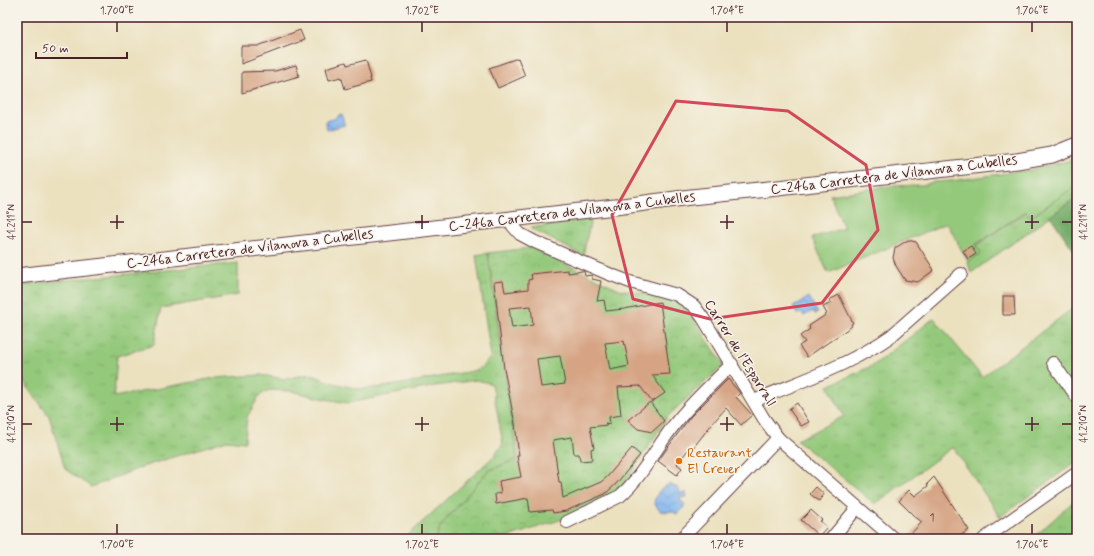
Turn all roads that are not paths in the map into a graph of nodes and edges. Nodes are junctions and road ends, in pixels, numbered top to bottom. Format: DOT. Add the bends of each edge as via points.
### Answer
graph roads {
  1 [pos="1077,145"];
  2 [pos="511,219"];
  3 [pos="961,274"];
  4 [pos="17,276"];
  5 [pos="1053,363"];
  6 [pos="732,364"];
  7 [pos="1077,397"];
  8 [pos="754,401"];
  9 [pos="778,438"];
  10 [pos="1077,473"];
  11 [pos="857,508"];
  12 [pos="567,522"];
  13 [pos="681,539"];
  14 [pos="830,539"];
  15 [pos="894,539"];
  16 [pos="984,539"];
  1 -- 2 [label="main road, C-246a Carretera de Vilanova a Cubelles" via="1052,155 1017,161"];
  2 -- 4 [label="main road, C-246a Carretera de Vilanova a Cubelles"];
  2 -- 6 [label="street, Carrer de l'Esparrall" via="520,234 535,242 630,282 677,294 685,299 703,318"];
  3 -- 8 [label="street" via="879,345 853,359"];
  5 -- 7 [label="street"];
  6 -- 8 [label="street, Carrer de l'Esparrall"];
  6 -- 12 [label="street" via="677,420 641,474 627,490"];
  8 -- 9 [label="street, Carrer de l'Esparrall"];
  9 -- 11 [label="street, Carrer de l'Esparrall"];
  9 -- 13 [label="street"];
  10 -- 16 [label="street"];
  11 -- 14 [label="street"];
  11 -- 15 [label="street, Carrer de l'Esparrall"];
}
